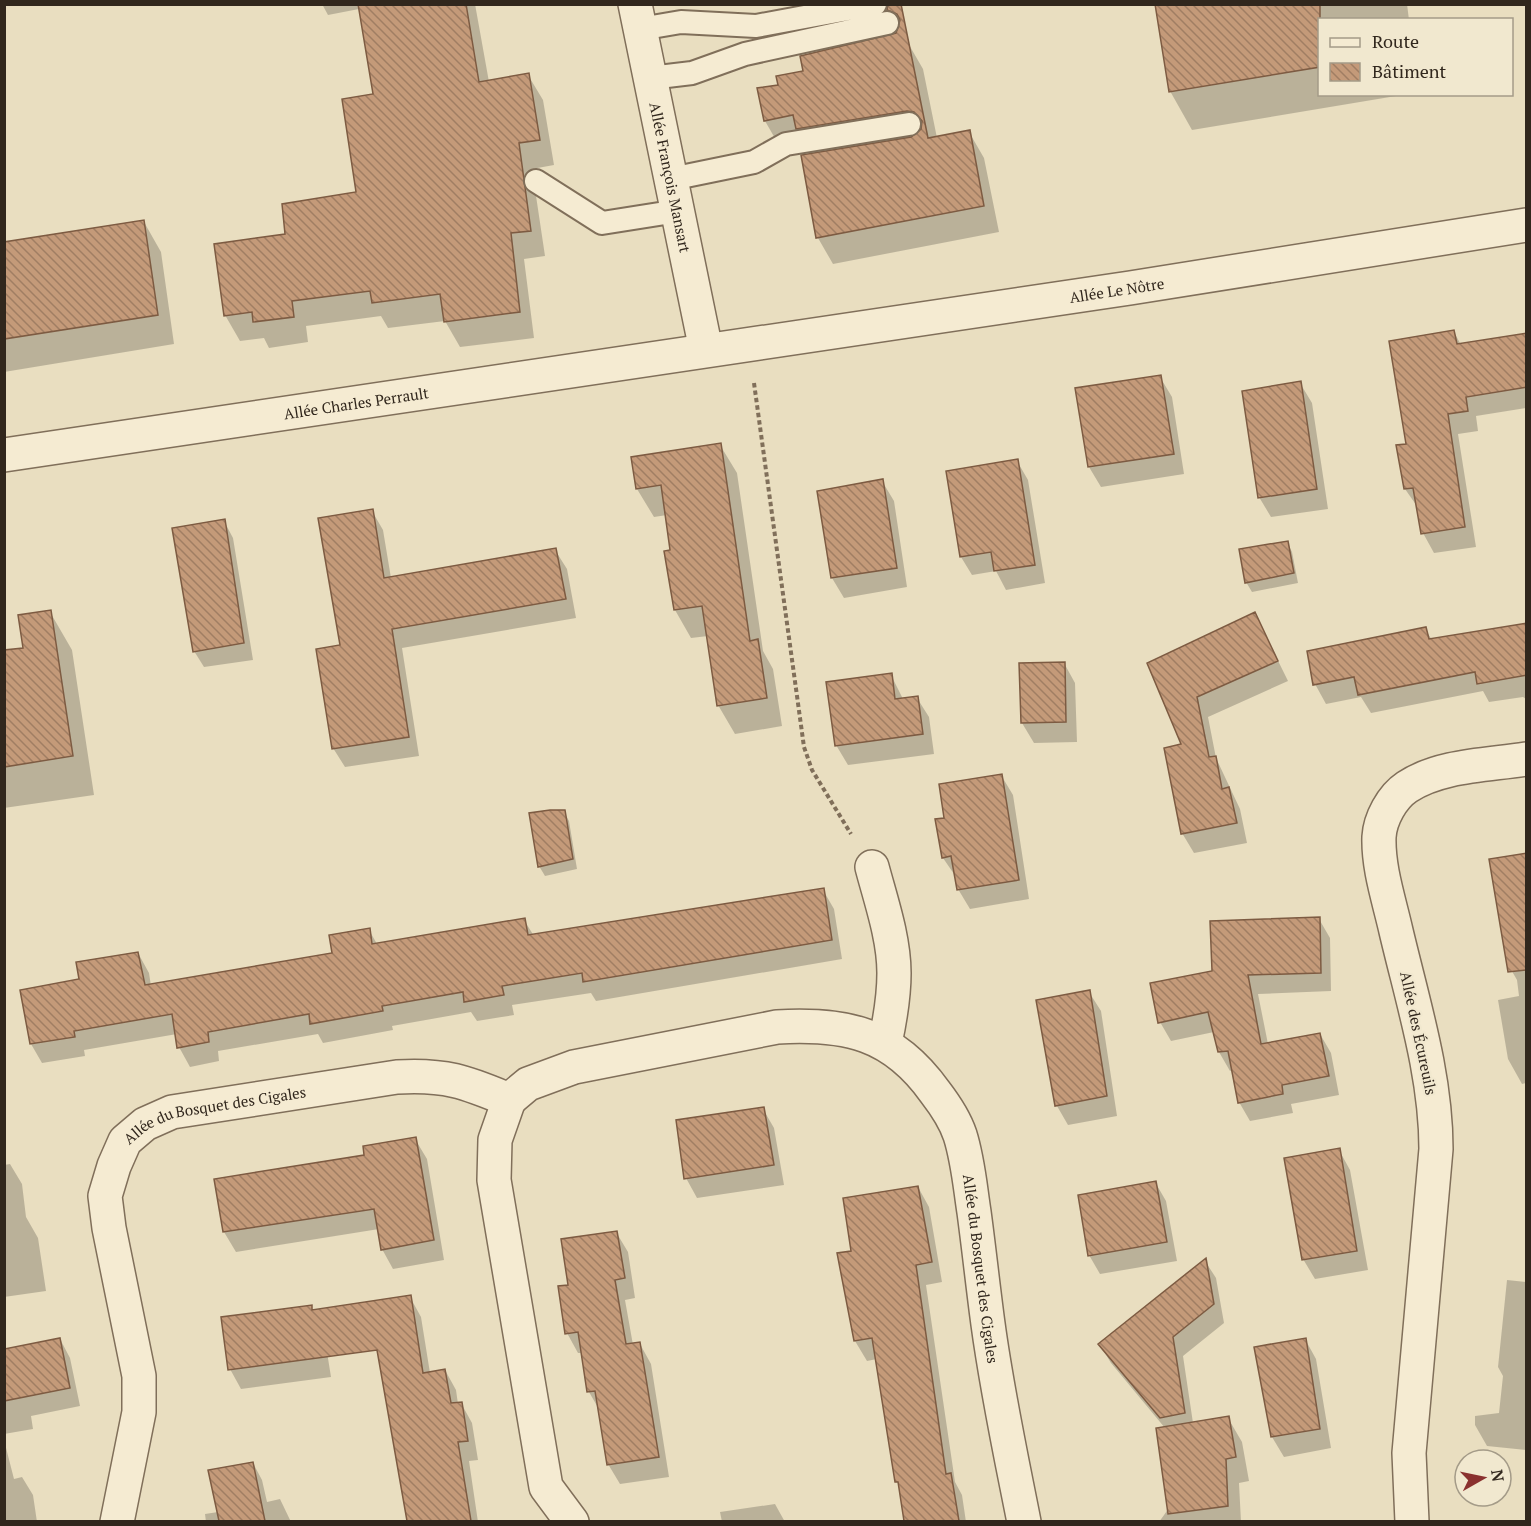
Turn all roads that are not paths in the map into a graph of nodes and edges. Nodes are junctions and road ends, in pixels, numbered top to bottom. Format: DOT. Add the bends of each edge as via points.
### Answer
graph roads {
  1 [pos="881,14"];
  2 [pos="638,17"];
  3 [pos="650,78"];
  4 [pos="909,124"];
  5 [pos="671,179"];
  6 [pos="536,181"];
  7 [pos="678,211"];
  8 [pos="1527,225"];
  9 [pos="705,350"];
  10 [pos="4,455"];
  11 [pos="1527,759"];
  12 [pos="872,867"];
  13 [pos="885,1043"];
  14 [pos="509,1100"];
  15 [pos="117,1521"];
  16 [pos="572,1521"];
  17 [pos="1024,1521"];
  18 [pos="1412,1521"];
  1 -- 2 [label="lane" via="756,26"];
  1 -- 3 [label="lane" via="692,73"];
  2 -- 3 [label="street, Allée François Mansart"];
  3 -- 5 [label="street, Allée François Mansart"];
  4 -- 5 [label="lane" via="786,144 754,162"];
  5 -- 7 [label="street, Allée François Mansart"];
  6 -- 7 [label="lane" via="602,223"];
  7 -- 9 [label="street, Allée François Mansart"];
  8 -- 9 [label="street, Allée Le Nôtre"];
  9 -- 10 [label="street, Allée Charles Perrault"];
  11 -- 18 [label="street, Allée des Écureuils" via="1420,780 1395,798 1385,813 1379,834 1383,873 1436,1113 1409,1453"];
  12 -- 13 [label="street" via="894,971"];
  13 -- 14 [label="street, Allée du Bosquet des Cigales" via="837,1027 777,1027 574,1067 528,1084"];
  13 -- 17 [label="street, Allée du Bosquet des Cigales" via="908,1059 930,1085 948,1109 960,1135 993,1360"];
  14 -- 15 [label="street, Allée du Bosquet des Cigales" via="462,1080 430,1075 397,1077 172,1112 145,1124 125,1142 105,1196 139,1376 139,1412"];
  14 -- 16 [label="street" via="495,1140 494,1180 546,1487"];
}
